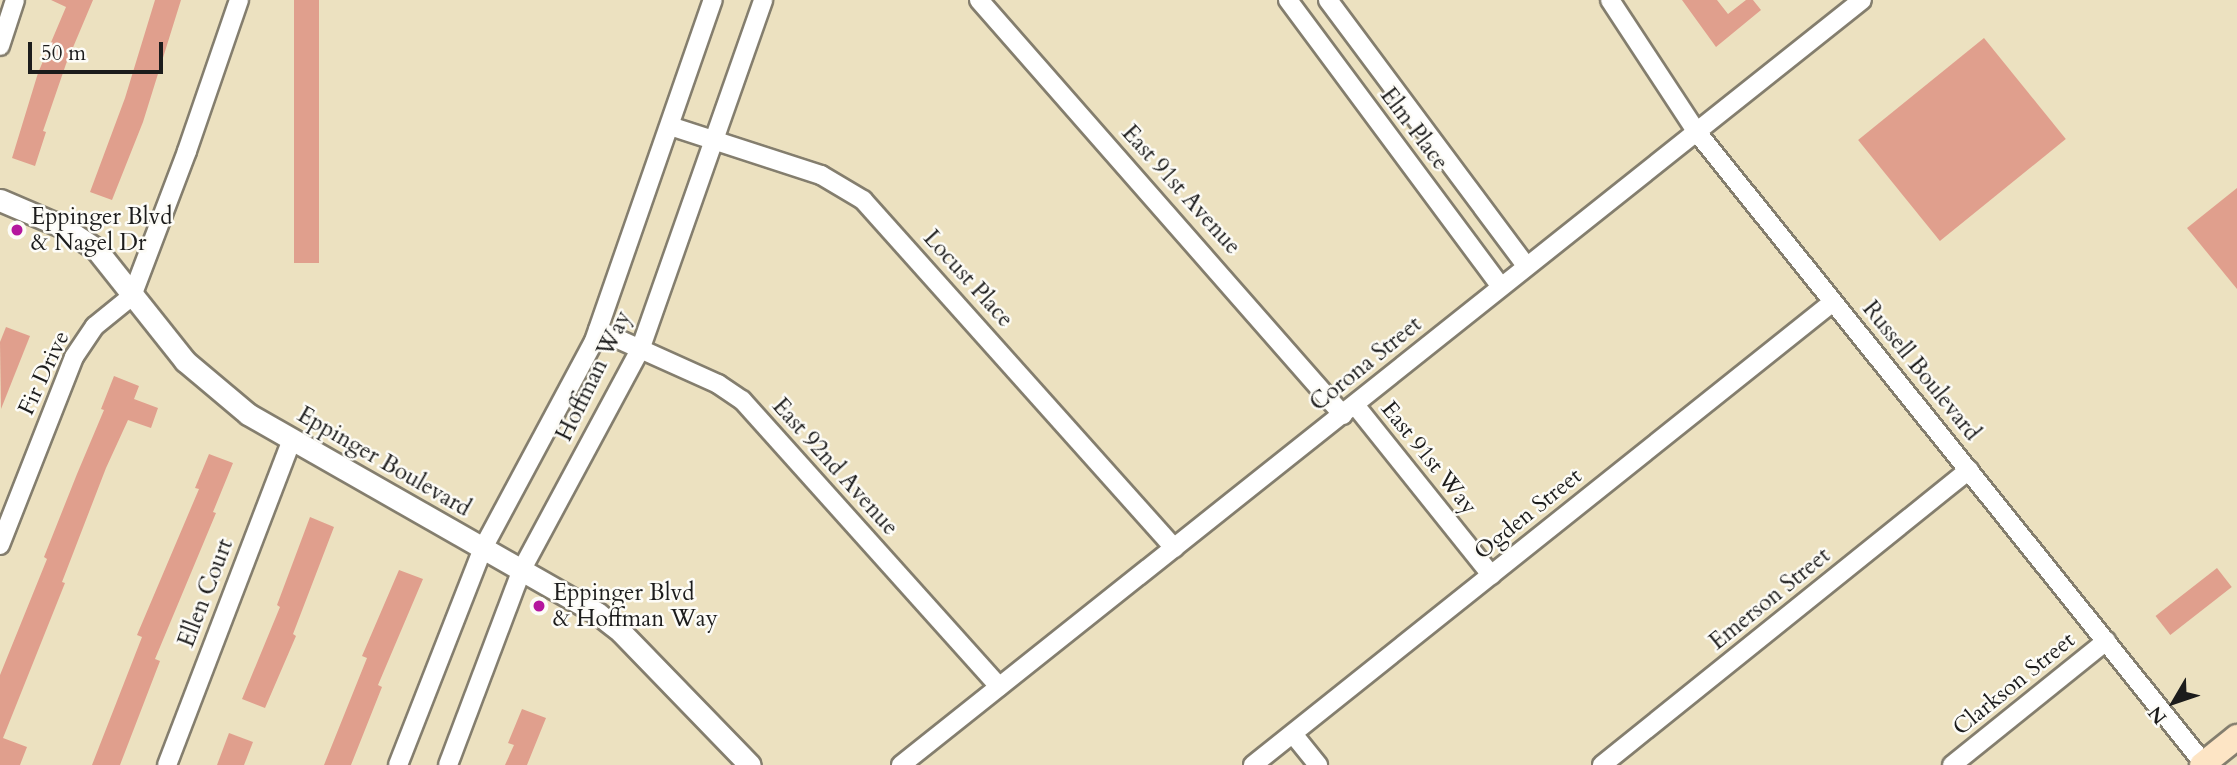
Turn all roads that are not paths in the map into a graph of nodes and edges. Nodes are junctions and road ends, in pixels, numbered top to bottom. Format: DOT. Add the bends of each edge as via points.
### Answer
graph roads {
  1 [pos="15,0"];
  2 [pos="239,0"];
  3 [pos="763,0"];
  4 [pos="979,0"];
  5 [pos="1288,0"];
  6 [pos="1328,0"];
  7 [pos="1609,0"];
  8 [pos="1862,0"];
  9 [pos="708,2"];
  10 [pos="0,46"];
  11 [pos="670,126"];
  12 [pos="1696,131"];
  13 [pos="713,142"];
  14 [pos="0,201"];
  15 [pos="1526,266"];
  16 [pos="1501,286"];
  17 [pos="132,296"];
  18 [pos="1833,302"];
  19 [pos="598,330"];
  20 [pos="640,350"];
  21 [pos="1349,410"];
  22 [pos="292,439"];
  23 [pos="1969,470"];
  24 [pos="0,545"];
  25 [pos="483,548"];
  26 [pos="1174,548"];
  27 [pos="522,569"];
  28 [pos="1491,575"];
  29 [pos="2106,641"];
  30 [pos="999,686"];
  31 [pos="1293,734"];
  32 [pos="2237,737"];
  33 [pos="167,765"];
  34 [pos="398,765"];
  35 [pos="447,765"];
  36 [pos="750,765"];
  37 [pos="901,765"];
  38 [pos="1253,765"];
  39 [pos="1318,765"];
  40 [pos="1602,765"];
  41 [pos="1952,765"];
  42 [pos="2204,765"];
  1 -- 10 [label="street"];
  2 -- 17 [label="street"];
  3 -- 13 [label="street, Hoffman Way"];
  4 -- 21 [label="street, East 91st Avenue"];
  5 -- 16 [label="street, Elm Place"];
  6 -- 15 [label="street, Elm Place"];
  7 -- 12 [label="street, Russell Boulevard"];
  8 -- 12 [label="street, Corona Street"];
  9 -- 11 [label="street, Hoffman Way"];
  11 -- 13 [label="street, Locust Place"];
  11 -- 19 [label="street, Hoffman Way"];
  12 -- 15 [label="street, Corona Street"];
  12 -- 18 [label="street, Russell Boulevard"];
  13 -- 20 [label="street, Hoffman Way"];
  13 -- 26 [label="street, Locust Place" via="821,175 873,208"];
  14 -- 17 [label="street, Eppinger Boulevard" via="61,226 96,249"];
  15 -- 16 [label="street, Corona Street"];
  16 -- 21 [label="street, Corona Street"];
  17 -- 22 [label="street, Eppinger Boulevard" via="185,361 218,392"];
  17 -- 24 [label="street, Fir Drive" via="95,326 74,357"];
  18 -- 23 [label="street, Russell Boulevard"];
  18 -- 28 [label="street, Ogden Street"];
  19 -- 20 [label="street, East 92nd Avenue"];
  19 -- 25 [label="street, Hoffman Way"];
  20 -- 27 [label="street, Hoffman Way"];
  20 -- 30 [label="street, East 92nd Avenue" via="718,384 742,400"];
  21 -- 26 [label="street, Corona Street"];
  21 -- 28 [label="street, East 91st Way"];
  22 -- 25 [label="street, Eppinger Boulevard"];
  22 -- 33 [label="street, Ellen Court"];
  23 -- 29 [label="street, Russell Boulevard"];
  23 -- 40 [label="street, Emerson Street"];
  25 -- 27 [label="street, Eppinger Boulevard"];
  25 -- 34 [label="street, Hoffman Way"];
  26 -- 30 [label="street, Corona Street"];
  27 -- 35 [label="street, Hoffman Way"];
  27 -- 36 [label="street, Eppinger Boulevard" via="621,632"];
  28 -- 31 [label="street, Ogden Street"];
  29 -- 41 [label="street, Clarkson Street"];
  29 -- 42 [label="street, Russell Boulevard"];
  30 -- 37 [label="street, Corona Street"];
  31 -- 38 [label="street, Ogden Street"];
  31 -- 39 [label="street"];
  32 -- 42 [label="main road"];
}
